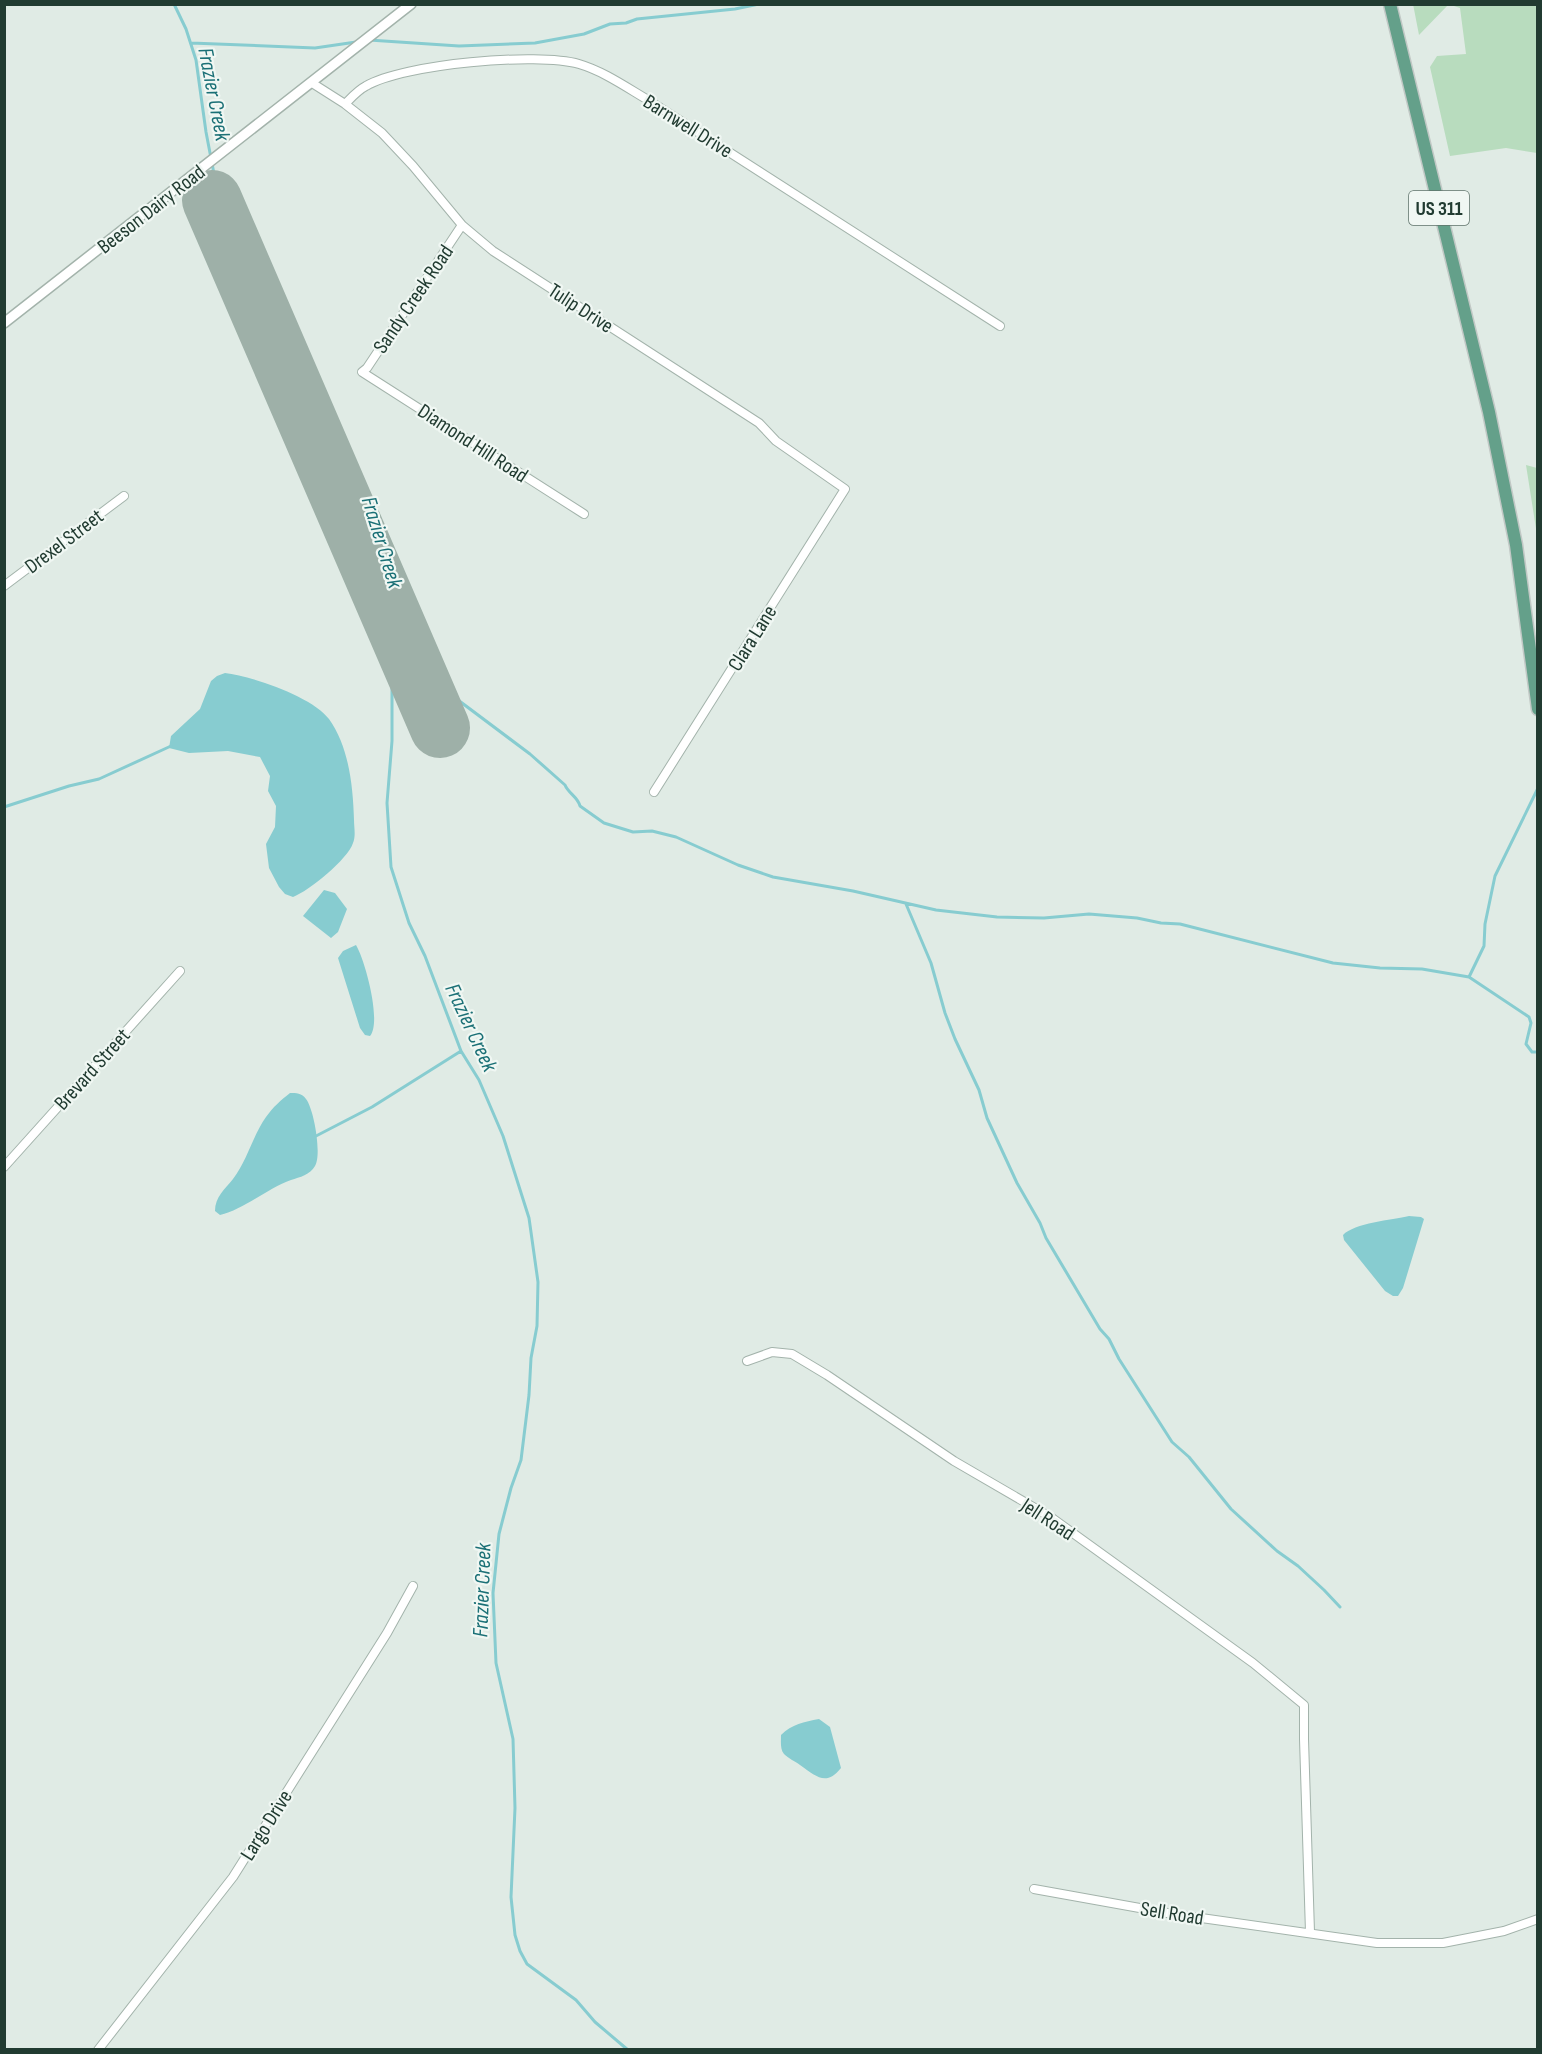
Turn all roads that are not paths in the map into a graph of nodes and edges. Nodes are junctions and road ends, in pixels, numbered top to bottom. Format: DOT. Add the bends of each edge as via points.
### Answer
graph roads {
  1 [pos="411,4"];
  2 [pos="1390,4"];
  3 [pos="312,83"];
  4 [pos="345,104"];
  5 [pos="462,225"];
  6 [pos="4,323"];
  7 [pos="1000,326"];
  8 [pos="362,372"];
  9 [pos="839,485"];
  10 [pos="124,496"];
  11 [pos="584,514"];
  12 [pos="4,586"];
  13 [pos="1538,709"];
  14 [pos="654,792"];
  15 [pos="180,971"];
  16 [pos="4,1167"];
  17 [pos="747,1361"];
  18 [pos="413,1586"];
  19 [pos="1034,1889"];
  20 [pos="1538,1919"];
  21 [pos="1310,1932"];
  22 [pos="98,2049"];
  1 -- 3 [label="street, Beeson Dairy Road"];
  2 -- 13 [label="main road, US 311" via="1491,423 1516,545"];
  3 -- 4 [label="street, Tulip Drive"];
  3 -- 6 [label="street, Beeson Dairy Road"];
  4 -- 5 [label="street, Tulip Drive" via="382,133"];
  4 -- 7 [label="street, Barnwell Drive" via="371,83 428,68 549,59 580,64 648,100"];
  5 -- 8 [label="street, Sandy Creek Road"];
  5 -- 9 [label="street, Tulip Drive" via="493,251 759,423 776,441"];
  8 -- 11 [label="street, Diamond Hill Road"];
  9 -- 14 [label="street, Clara Lane" via="845,489"];
  10 -- 12 [label="street, Drexel Street"];
  15 -- 16 [label="street, Brevard Street"];
  17 -- 21 [label="street, Jell Road" via="772,1352 792,1354 827,1375 954,1461 1052,1518 1253,1663 1304,1705"];
  18 -- 22 [label="street, Largo Drive" via="387,1634 233,1877"];
  19 -- 21 [label="street, Sell Road" via="1176,1915"];
  20 -- 21 [label="street, Sell Road" via="1443,1942 1377,1943"];
}
